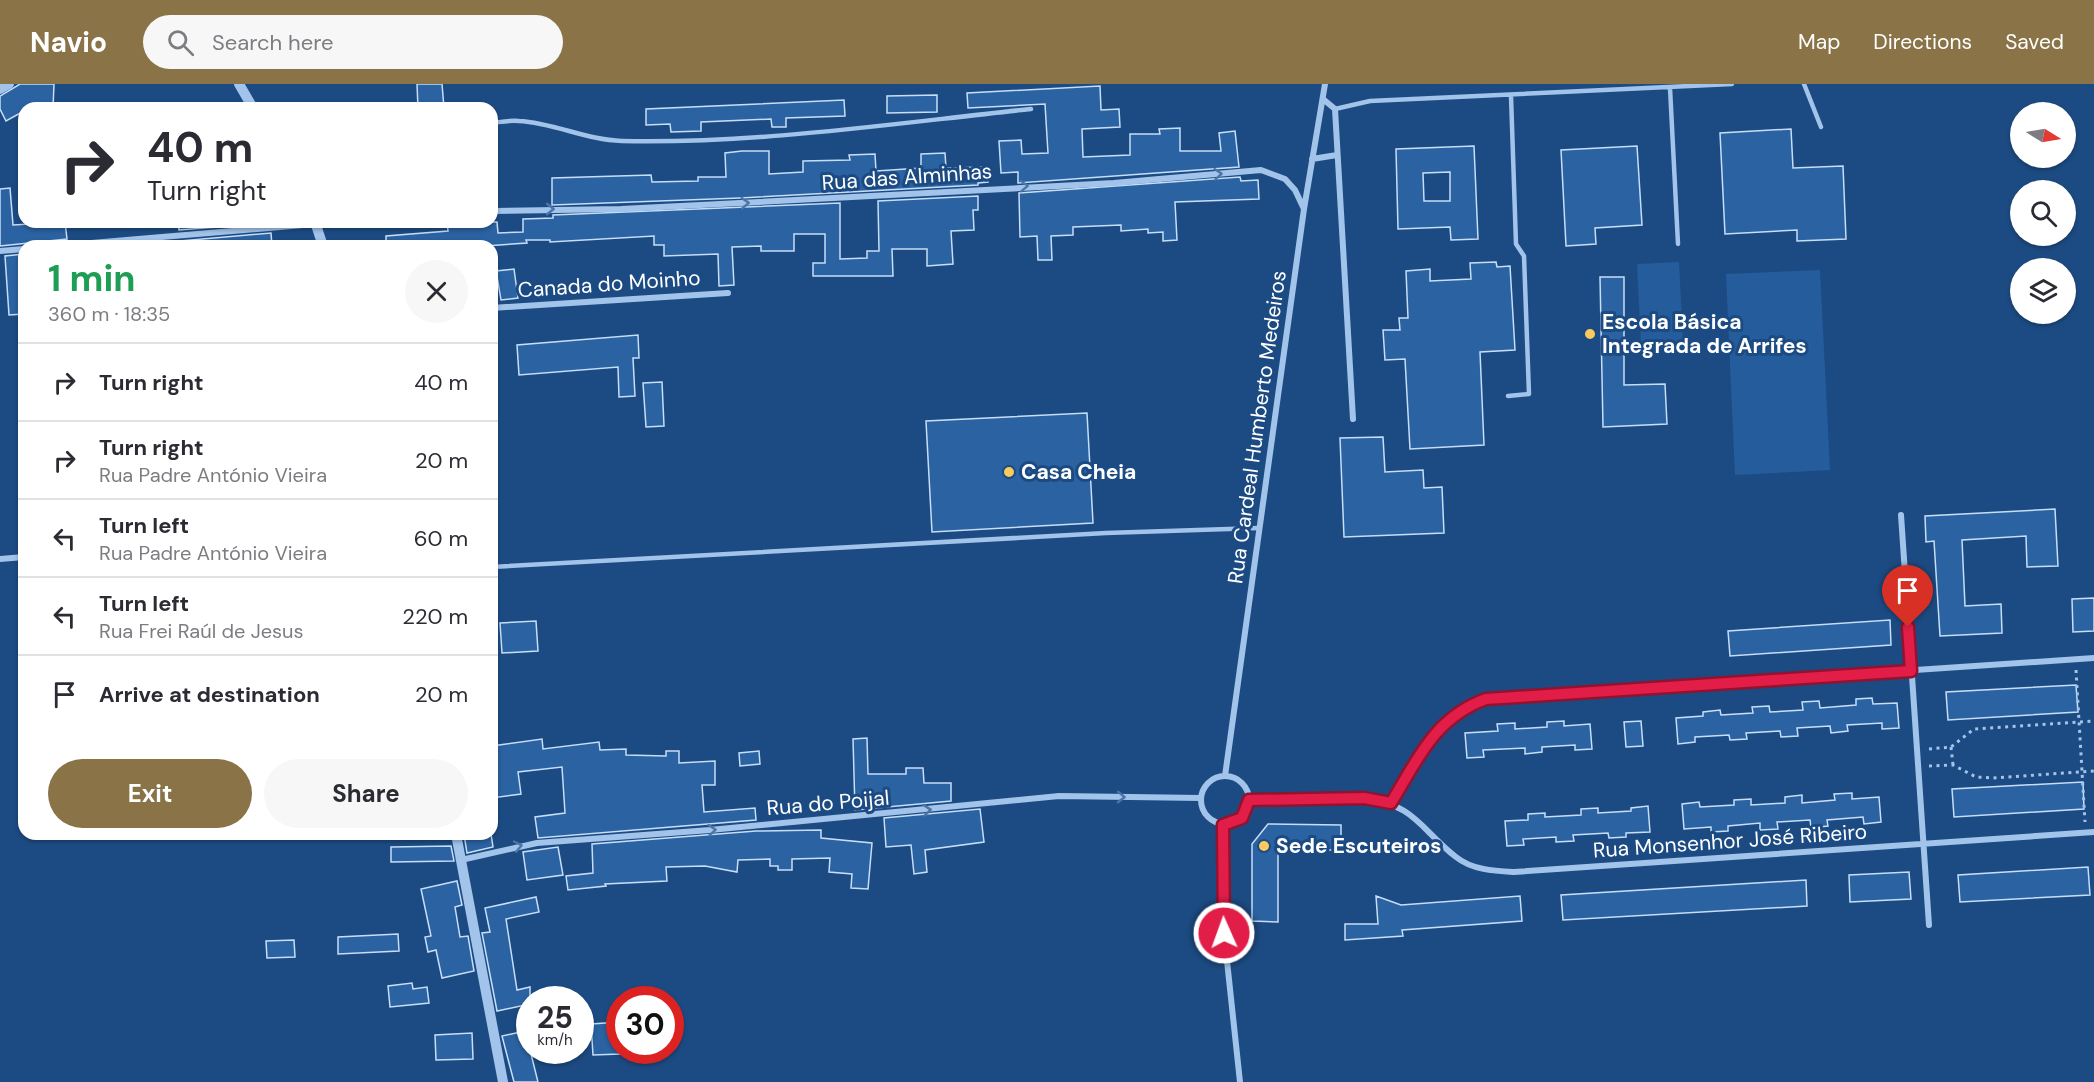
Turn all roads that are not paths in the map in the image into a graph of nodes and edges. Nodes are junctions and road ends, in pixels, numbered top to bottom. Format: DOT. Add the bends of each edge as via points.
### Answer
graph roads {
  1 [pos="9,84"];
  2 [pos="239,84"];
  3 [pos="1325,84"];
  4 [pos="1732,84"];
  5 [pos="1804,84"];
  6 [pos="1670,88"];
  7 [pos="0,89"];
  8 [pos="1511,96"];
  9 [pos="1323,99"];
  10 [pos="250,102"];
  11 [pos="1031,109"];
  12 [pos="1335,109"];
  13 [pos="498,123"];
  14 [pos="1821,127"];
  15 [pos="1337,155"];
  16 [pos="1312,159"];
  17 [pos="1304,209"];
  18 [pos="498,211"];
  19 [pos="259,228"];
  20 [pos="124,240"];
  21 [pos="1678,244"];
  22 [pos="18,250"];
  23 [pos="0,251"];
  24 [pos="728,293"];
  25 [pos="498,308"];
  26 [pos="1508,396"];
  27 [pos="1353,419"];
  28 [pos="1901,515"];
  29 [pos="1259,528"];
  30 [pos="18,558"];
  31 [pos="0,559"];
  32 [pos="498,567"];
  33 [pos="2094,658"];
  34 [pos="1911,671"];
  35 [pos="1225,776"];
  36 [pos="1201,798"];
  37 [pos="1249,800"];
  38 [pos="1391,803"];
  39 [pos="1223,825"];
  40 [pos="2094,832"];
  41 [pos="457,840"];
  42 [pos="1923,844"];
  43 [pos="461,860"];
  44 [pos="1929,925"];
  45 [pos="503,1082"];
  46 [pos="1240,1082"];
  1 -- 7 [label="street"];
  2 -- 10 [label="street"];
  3 -- 9 [label="street, Rua Cardeal Humberto Medeiros"];
  4 -- 6 [label="lane"];
  5 -- 14 [label="lane"];
  6 -- 8 [label="lane"];
  6 -- 21 [label="lane"];
  8 -- 12 [label="lane" via="1370,101"];
  8 -- 26 [label="lane" via="1516,244 1524,256 1529,394"];
  9 -- 12 [label="street"];
  9 -- 16 [label="street, Rua Cardeal Humberto Medeiros"];
  11 -- 13 [label="lane" via="796,133 669,141 588,138 550,126"];
  12 -- 15 [label="street"];
  15 -- 16 [label="street"];
  15 -- 27 [label="street"];
  16 -- 17 [label="street, Rua Cardeal Humberto Medeiros"];
  18 -- 17 [label="street, Rua das Alminhas, one-way" via="740,204 1114,183 1262,170 1285,179"];
  17 -- 29 [label="street, Rua Cardeal Humberto Medeiros"];
  19 -- 20 [label="street"];
  22 -- 23 [label="street"];
  24 -- 25 [label="street, Canada do Moinho"];
  28 -- 34 [label="street"];
  29 -- 32 [label="lane"];
  29 -- 35 [label="street, Rua Cardeal Humberto Medeiros"];
  30 -- 31 [label="street"];
  33 -- 34 [label="street"];
  34 -- 38 [label="street" via="1486,699 1467,706 1431,737"];
  34 -- 42 [label="street"];
  35 -- 36 [label="street" via="1206,785"];
  35 -- 37 [label="street" via="1242,783"];
  36 -- 39 [label="street" via="1206,816"];
  43 -- 36 [label="street, Rua do Poijal, one-way" via="537,843 1059,796"];
  37 -- 38 [label="street" via="1364,798"];
  37 -- 39 [label="street" via="1242,818"];
  38 -- 42 [label="street, Rua Monsenhor José Ribeiro" via="1418,819 1457,858 1489,870 1514,872"];
  39 -- 46 [label="street" via="1224,933"];
  40 -- 42 [label="street, Rua Monsenhor José Ribeiro"];
  41 -- 43 [label="street"];
  42 -- 44 [label="street"];
  43 -- 45 [label="street"];
}
